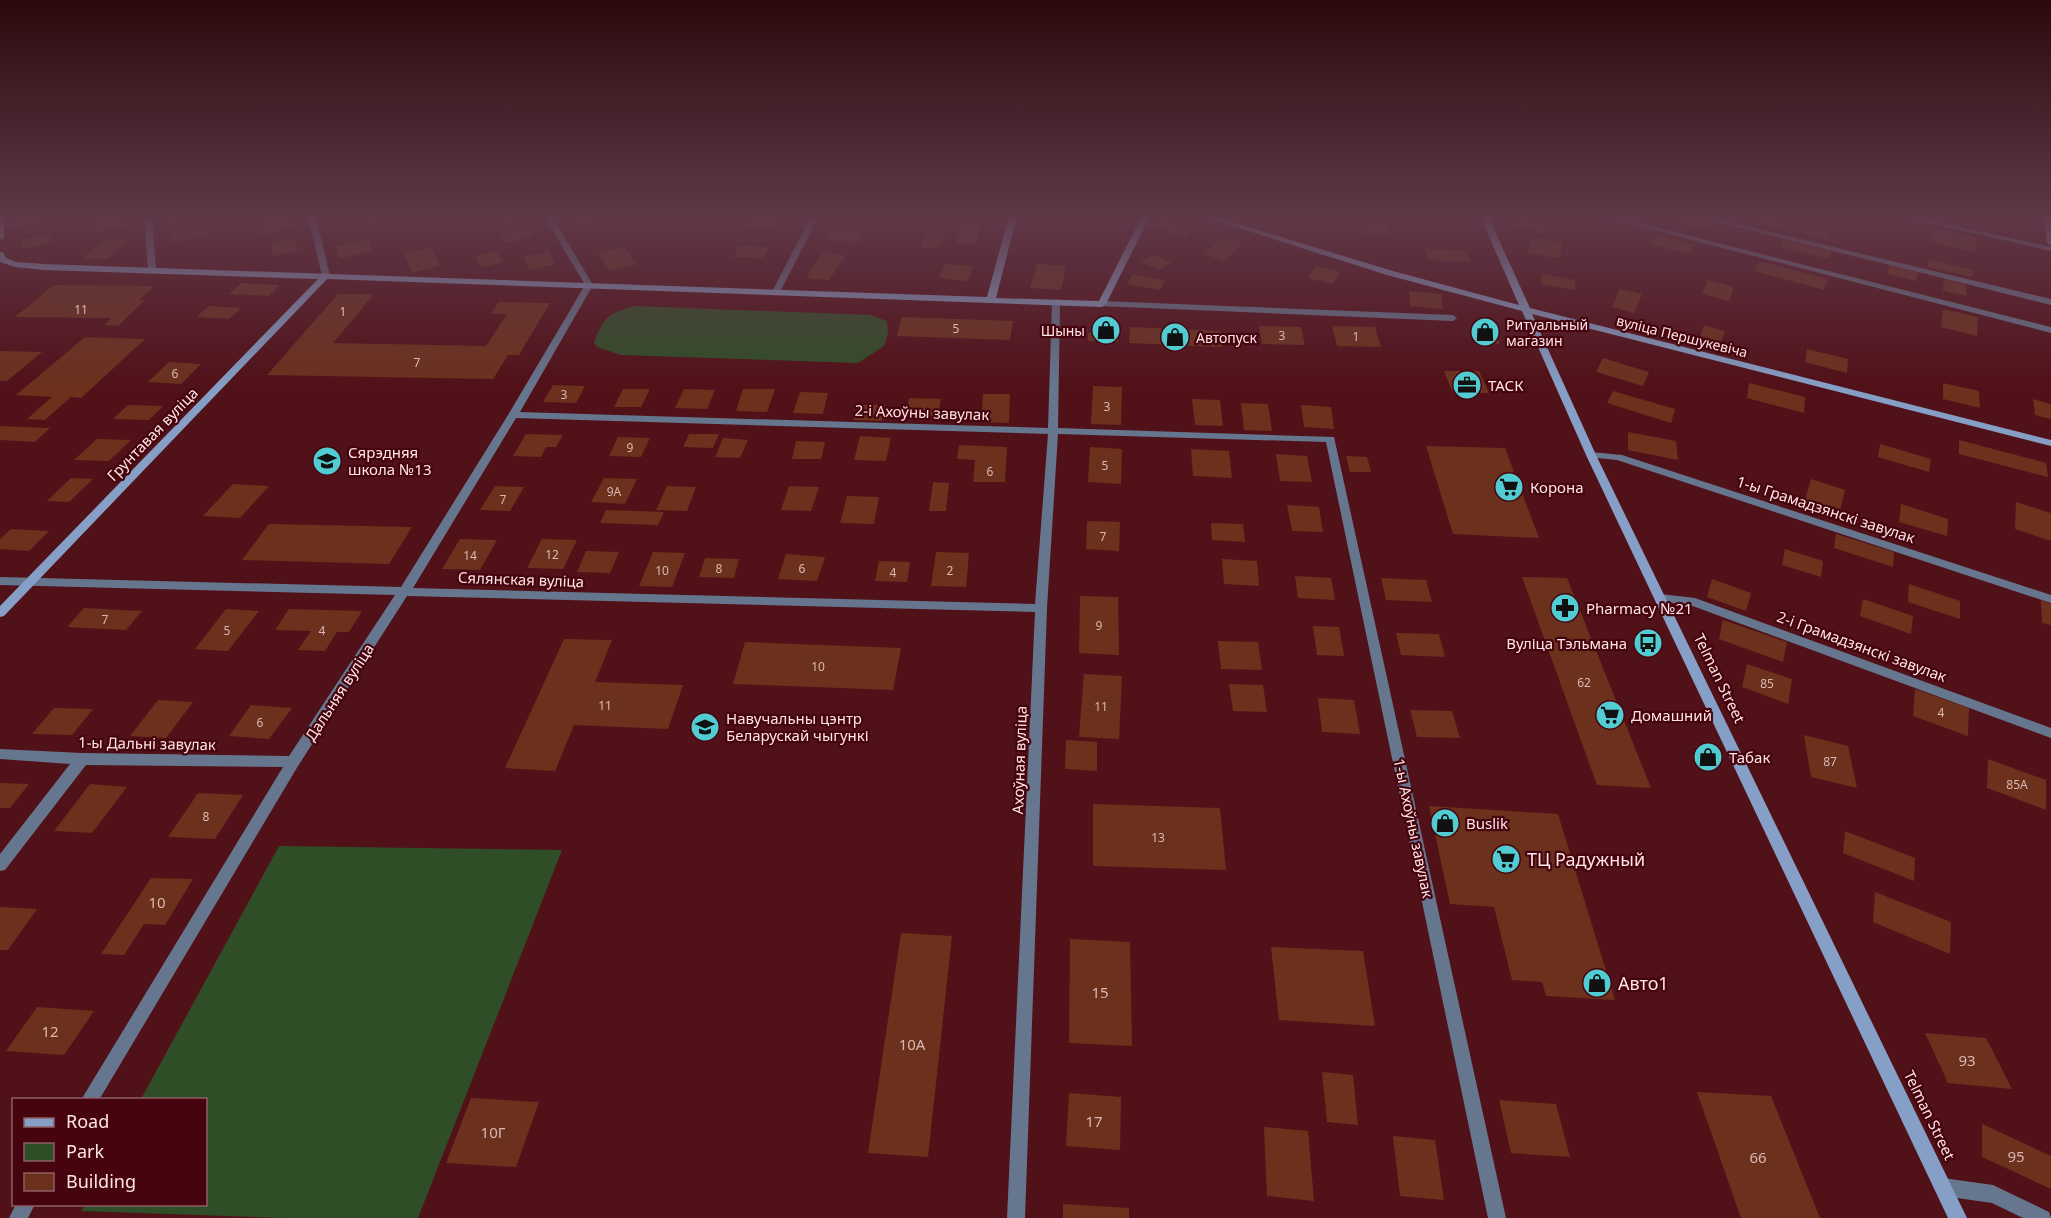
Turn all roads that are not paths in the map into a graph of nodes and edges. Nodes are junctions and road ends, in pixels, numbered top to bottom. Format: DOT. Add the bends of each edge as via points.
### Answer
graph roads {
  1 [pos="234,273"];
  2 [pos="325,273"];
  3 [pos="582,273"];
  4 [pos="786,273"];
  5 [pos="998,273"];
  6 [pos="1117,273"];
  7 [pos="1389,273"];
  8 [pos="1508,273"];
  9 [pos="1826,273"];
  10 [pos="1931,273"];
  11 [pos="326,276"];
  12 [pos="589,285"];
  13 [pos="776,292"];
  14 [pos="991,300"];
  15 [pos="1056,302"];
  16 [pos="2051,302"];
  17 [pos="1102,303"];
  18 [pos="1524,309"];
  19 [pos="1453,318"];
  20 [pos="2051,330"];
  21 [pos="513,415"];
  22 [pos="1053,431"];
  23 [pos="1330,439"];
  24 [pos="2051,442"];
  25 [pos="1591,455"];
  26 [pos="0,581"];
  27 [pos="30,582"];
  28 [pos="405,590"];
  29 [pos="1660,598"];
  30 [pos="2051,598"];
  31 [pos="1041,608"];
  32 [pos="0,613"];
  33 [pos="2051,733"];
  34 [pos="0,754"];
  35 [pos="82,759"];
  36 [pos="293,762"];
  37 [pos="0,865"];
  38 [pos="91,1098"];
  39 [pos="1943,1186"];
  40 [pos="1016,1218"];
  41 [pos="1497,1218"];
  42 [pos="1958,1218"];
  43 [pos="2043,1218"];
  1 -- 11 [label="main road"];
  2 -- 11 [label="street"];
  3 -- 12 [label="street"];
  4 -- 13 [label="street"];
  5 -- 14 [label="main road"];
  6 -- 17 [label="main road"];
  7 -- 18 [label="main road, вуліца Першукевіча"];
  8 -- 18 [label="main road, Telman Street"];
  9 -- 20 [label="street"];
  10 -- 16 [label="street"];
  11 -- 12 [label="main road"];
  11 -- 27 [label="main road, Грунтавая вуліца"];
  12 -- 13 [label="main road"];
  12 -- 21 [label="street, Дальняя вуліца"];
  13 -- 14 [label="main road"];
  14 -- 15 [label="main road"];
  15 -- 17 [label="main road"];
  15 -- 22 [label="street, Ахоўная вуліца"];
  17 -- 19 [label="street"];
  18 -- 24 [label="main road, вуліца Першукевіча"];
  18 -- 25 [label="main road, Telman Street"];
  21 -- 22 [label="street, 2-і Ахоўны завулак"];
  21 -- 28 [label="street, Дальняя вуліца"];
  22 -- 23 [label="street, 2-і Ахоўны завулак"];
  22 -- 31 [label="street, Ахоўная вуліца"];
  23 -- 41 [label="street, 1-ы Ахоўны завулак"];
  25 -- 29 [label="main road, Telman Street"];
  25 -- 30 [label="street, 1-ы Грамадзянскі завулак" via="1618,458"];
  26 -- 27 [label="street, Сялянская вуліца"];
  27 -- 28 [label="street, Сялянская вуліца"];
  27 -- 32 [label="main road, Грунтавая вуліца"];
  28 -- 31 [label="street, Сялянская вуліца"];
  28 -- 36 [label="street, Дальняя вуліца"];
  29 -- 33 [label="street, 2-і Грамадзянскі завулак" via="1691,601"];
  29 -- 39 [label="main road, Telman Street"];
  31 -- 40 [label="street, Ахоўная вуліца"];
  34 -- 35 [label="street, 1-ы Дальні завулак"];
  35 -- 36 [label="street, 1-ы Дальні завулак"];
  35 -- 37 [label="street"];
  36 -- 38 [label="street, Дальняя вуліца"];
  39 -- 42 [label="main road, Telman Street"];
  39 -- 43 [label="street" via="1993,1194"];
}
